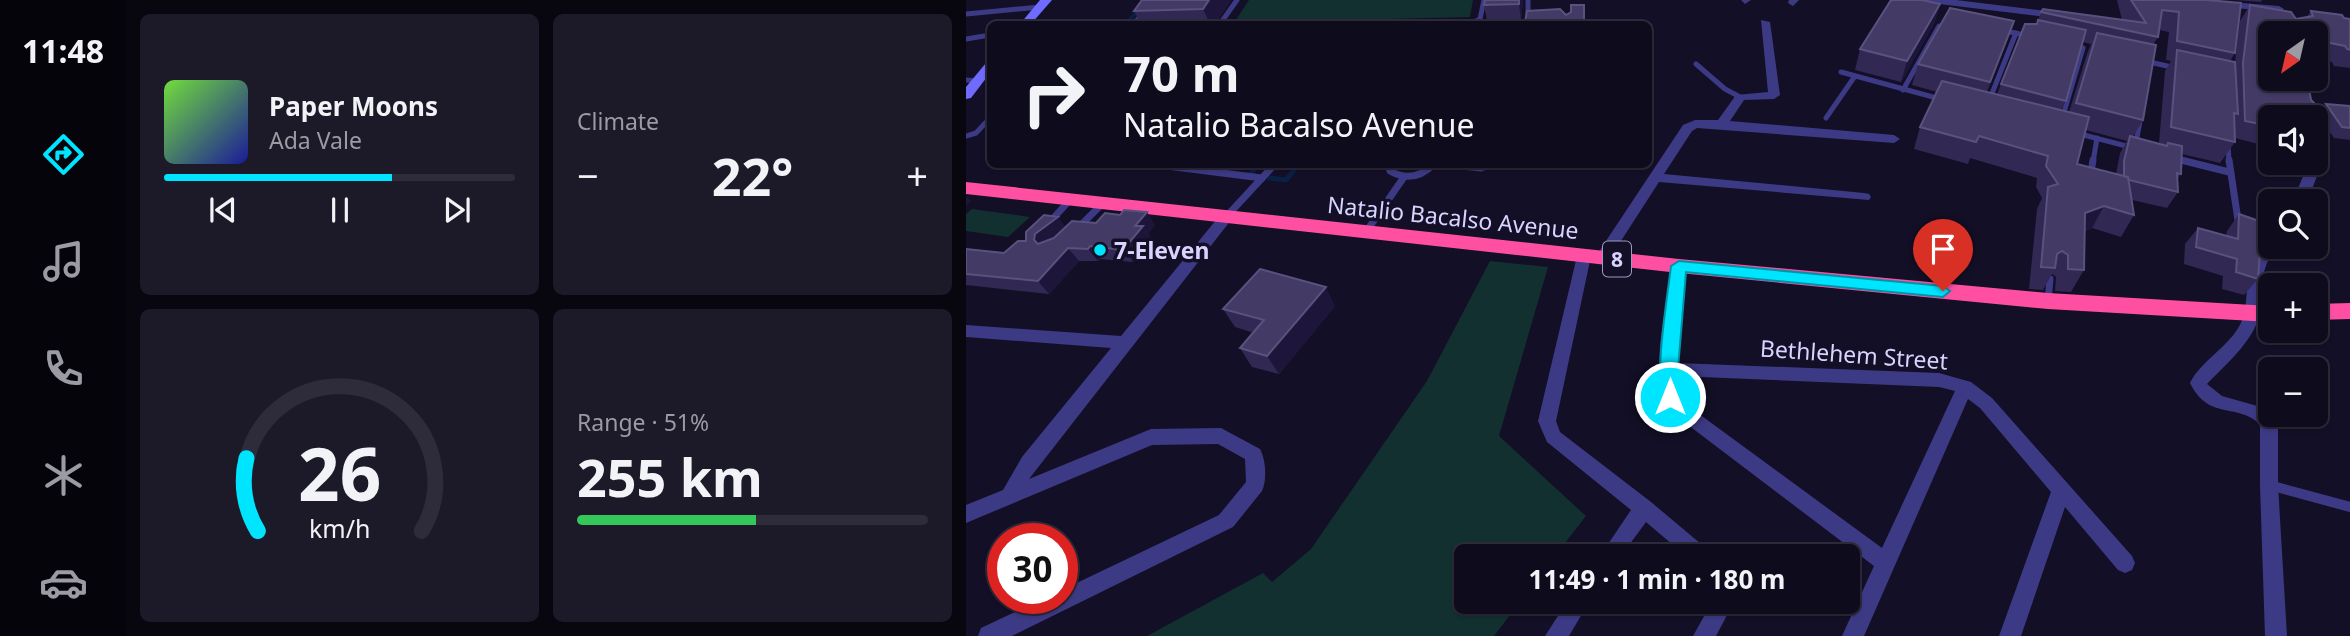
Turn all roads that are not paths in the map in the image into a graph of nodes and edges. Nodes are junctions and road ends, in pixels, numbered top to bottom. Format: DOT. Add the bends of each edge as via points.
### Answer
graph roads {
  1 [pos="1157,0"];
  2 [pos="1237,0"];
  3 [pos="1484,0"];
  4 [pos="1528,0"];
  5 [pos="1931,0"];
  6 [pos="2050,0"];
  7 [pos="2266,0"];
  8 [pos="1959,2"];
  9 [pos="1043,3"];
  10 [pos="2200,3"];
  11 [pos="2004,5"];
  12 [pos="2279,9"];
  13 [pos="966,14"];
  14 [pos="1540,19"];
  15 [pos="1028,21"];
  16 [pos="1136,21"];
  17 [pos="1222,21"];
  18 [pos="1476,21"];
  19 [pos="1525,21"];
  20 [pos="1530,21"];
  21 [pos="2287,21"];
  22 [pos="1765,22"];
  23 [pos="1939,26"];
  24 [pos="1993,28"];
  25 [pos="2016,33"];
  26 [pos="984,36"];
  27 [pos="2032,36"];
  28 [pos="966,38"];
  29 [pos="2071,45"];
  30 [pos="2084,48"];
  31 [pos="2097,51"];
  32 [pos="2138,60"];
  33 [pos="2151,63"];
  34 [pos="1696,64"];
  35 [pos="987,68"];
  36 [pos="2189,71"];
  37 [pos="1841,72"];
  38 [pos="2149,75"];
  39 [pos="1855,76"];
  40 [pos="972,81"];
  41 [pos="1903,90"];
  42 [pos="966,94"];
  43 [pos="1740,97"];
  44 [pos="1950,102"];
  45 [pos="1985,110"];
  46 [pos="2142,111"];
  47 [pos="1826,118"];
  48 [pos="987,121"];
  49 [pos="1722,124"];
  50 [pos="2059,129"];
  51 [pos="2071,132"];
  52 [pos="2228,132"];
  53 [pos="966,136"];
  54 [pos="2097,138"];
  55 [pos="1894,139"];
  56 [pos="2135,148"];
  57 [pos="2149,151"];
  58 [pos="2162,155"];
  59 [pos="1183,168"];
  60 [pos="1271,168"];
  61 [pos="1389,168"];
  62 [pos="1430,168"];
  63 [pos="2091,172"];
  64 [pos="2229,172"];
  65 [pos="1404,177"];
  66 [pos="1655,177"];
  67 [pos="1262,178"];
  68 [pos="966,188"];
  69 [pos="1864,197"];
  70 [pos="1069,201"];
  71 [pos="1101,204"];
  72 [pos="1226,217"];
  73 [pos="1045,227"];
  74 [pos="2246,230"];
  75 [pos="1366,232"];
  76 [pos="1068,238"];
  77 [pos="1594,256"];
  78 [pos="2260,259"];
  79 [pos="1679,266"];
  80 [pos="2050,279"];
  81 [pos="2258,280"];
  82 [pos="2048,302"];
  83 [pos="2350,311"];
  84 [pos="2328,312"];
  85 [pos="2258,314"];
  86 [pos="2258,317"];
  87 [pos="966,331"];
  88 [pos="1126,343"];
  89 [pos="1669,369"];
  90 [pos="1965,387"];
  91 [pos="2269,485"];
  92 [pos="2061,490"];
  93 [pos="1010,495"];
  94 [pos="2350,507"];
  95 [pos="1644,508"];
  96 [pos="966,514"];
  97 [pos="1618,544"];
  98 [pos="1686,544"];
  99 [pos="1885,562"];
  100 [pos="2125,563"];
  101 [pos="1571,614"];
  102 [pos="1717,614"];
  103 [pos="989,636"];
  104 [pos="1556,636"];
  105 [pos="1704,636"];
  106 [pos="1853,636"];
  107 [pos="2010,636"];
  108 [pos="2276,636"];
  1 -- 16 [label="lane"];
  2 -- 17 [label="lane"];
  3 -- 18 [label="lane"];
  4 -- 19 [label="lane"];
  5 -- 8 [label="street"];
  6 -- 11 [label="street" via="2059,16"];
  7 -- 12 [label="street"];
  8 -- 11 [label="street"];
  9 -- 13 [label="lane"];
  9 -- 15 [label="street"];
  10 -- 12 [label="street"];
  12 -- 21 [label="street"];
  14 -- 20 [label="lane"];
  22 -- 43 [label="street" via="1774,95"];
  23 -- 41 [label="lane"];
  24 -- 25 [label="lane"];
  25 -- 27 [label="lane"];
  25 -- 45 [label="lane"];
  26 -- 28 [label="lane"];
  29 -- 30 [label="lane"];
  30 -- 31 [label="lane"];
  30 -- 50 [label="lane"];
  32 -- 33 [label="lane"];
  33 -- 36 [label="lane"];
  33 -- 38 [label="lane"];
  34 -- 43 [label="lane"];
  35 -- 40 [label="street"];
  37 -- 39 [label="lane"];
  39 -- 41 [label="lane"];
  39 -- 47 [label="lane"];
  40 -- 42 [label="street"];
  41 -- 44 [label="lane"];
  43 -- 49 [label="street"];
  46 -- 56 [label="lane"];
  48 -- 53 [label="lane"];
  49 -- 55 [label="street"];
  49 -- 66 [label="street" via="1687,128"];
  51 -- 54 [label="lane"];
  52 -- 64 [label="lane"];
  54 -- 56 [label="lane"];
  54 -- 63 [label="lane"];
  56 -- 57 [label="lane"];
  58 -- 64 [label="lane"];
  59 -- 67 [label="lane"];
  60 -- 67 [label="lane"];
  61 -- 65 [label="lane"];
  62 -- 65 [label="lane"];
  64 -- 74 [label="lane" via="2239,226"];
  65 -- 75 [label="lane"];
  66 -- 69 [label="street"];
  66 -- 77 [label="street"];
  67 -- 72 [label="lane"];
  68 -- 70 [label="highway, Natalio Bacalso Avenue / 8"];
  70 -- 71 [label="highway, Natalio Bacalso Avenue / 8"];
  70 -- 73 [label="lane"];
  71 -- 72 [label="highway, Natalio Bacalso Avenue / 8"];
  71 -- 76 [label="lane"];
  72 -- 75 [label="highway, Natalio Bacalso Avenue / 8"];
  72 -- 88 [label="street"];
  75 -- 77 [label="highway, Natalio Bacalso Avenue / 8"];
  77 -- 79 [label="highway, Natalio Bacalso Avenue / 8"];
  77 -- 95 [label="street" via="1547,421 1553,437"];
  78 -- 81 [label="street"];
  79 -- 82 [label="highway, Natalio Bacalso Avenue / 8"];
  79 -- 89 [label="street"];
  80 -- 82 [label="lane"];
  82 -- 85 [label="highway, Natalio Bacalso Avenue / 8"];
  83 -- 84 [label="highway"];
  86 -- 91 [label="street" via="2198,383 2208,397 2269,421"];
  87 -- 88 [label="street"];
  88 -- 93 [label="street" via="1028,463"];
  89 -- 90 [label="street, Bethlehem Street" via="1939,380"];
  89 -- 99 [label="street" via="1670,397 1679,410"];
  90 -- 92 [label="street, Bethlehem Street" via="1986,403"];
  90 -- 99 [label="street"];
  91 -- 94 [label="lane"];
  91 -- 108 [label="street"];
  92 -- 100 [label="street, Bethlehem Street"];
  92 -- 107 [label="street"];
  93 -- 96 [label="street"];
  93 -- 103 [label="street" via="1151,438 1221,436 1254,454 1255,485 1226,521"];
  95 -- 97 [label="street"];
  95 -- 98 [label="street"];
  99 -- 106 [label="street"];
  101 -- 104 [label="street"];
  102 -- 105 [label="street"];
}
